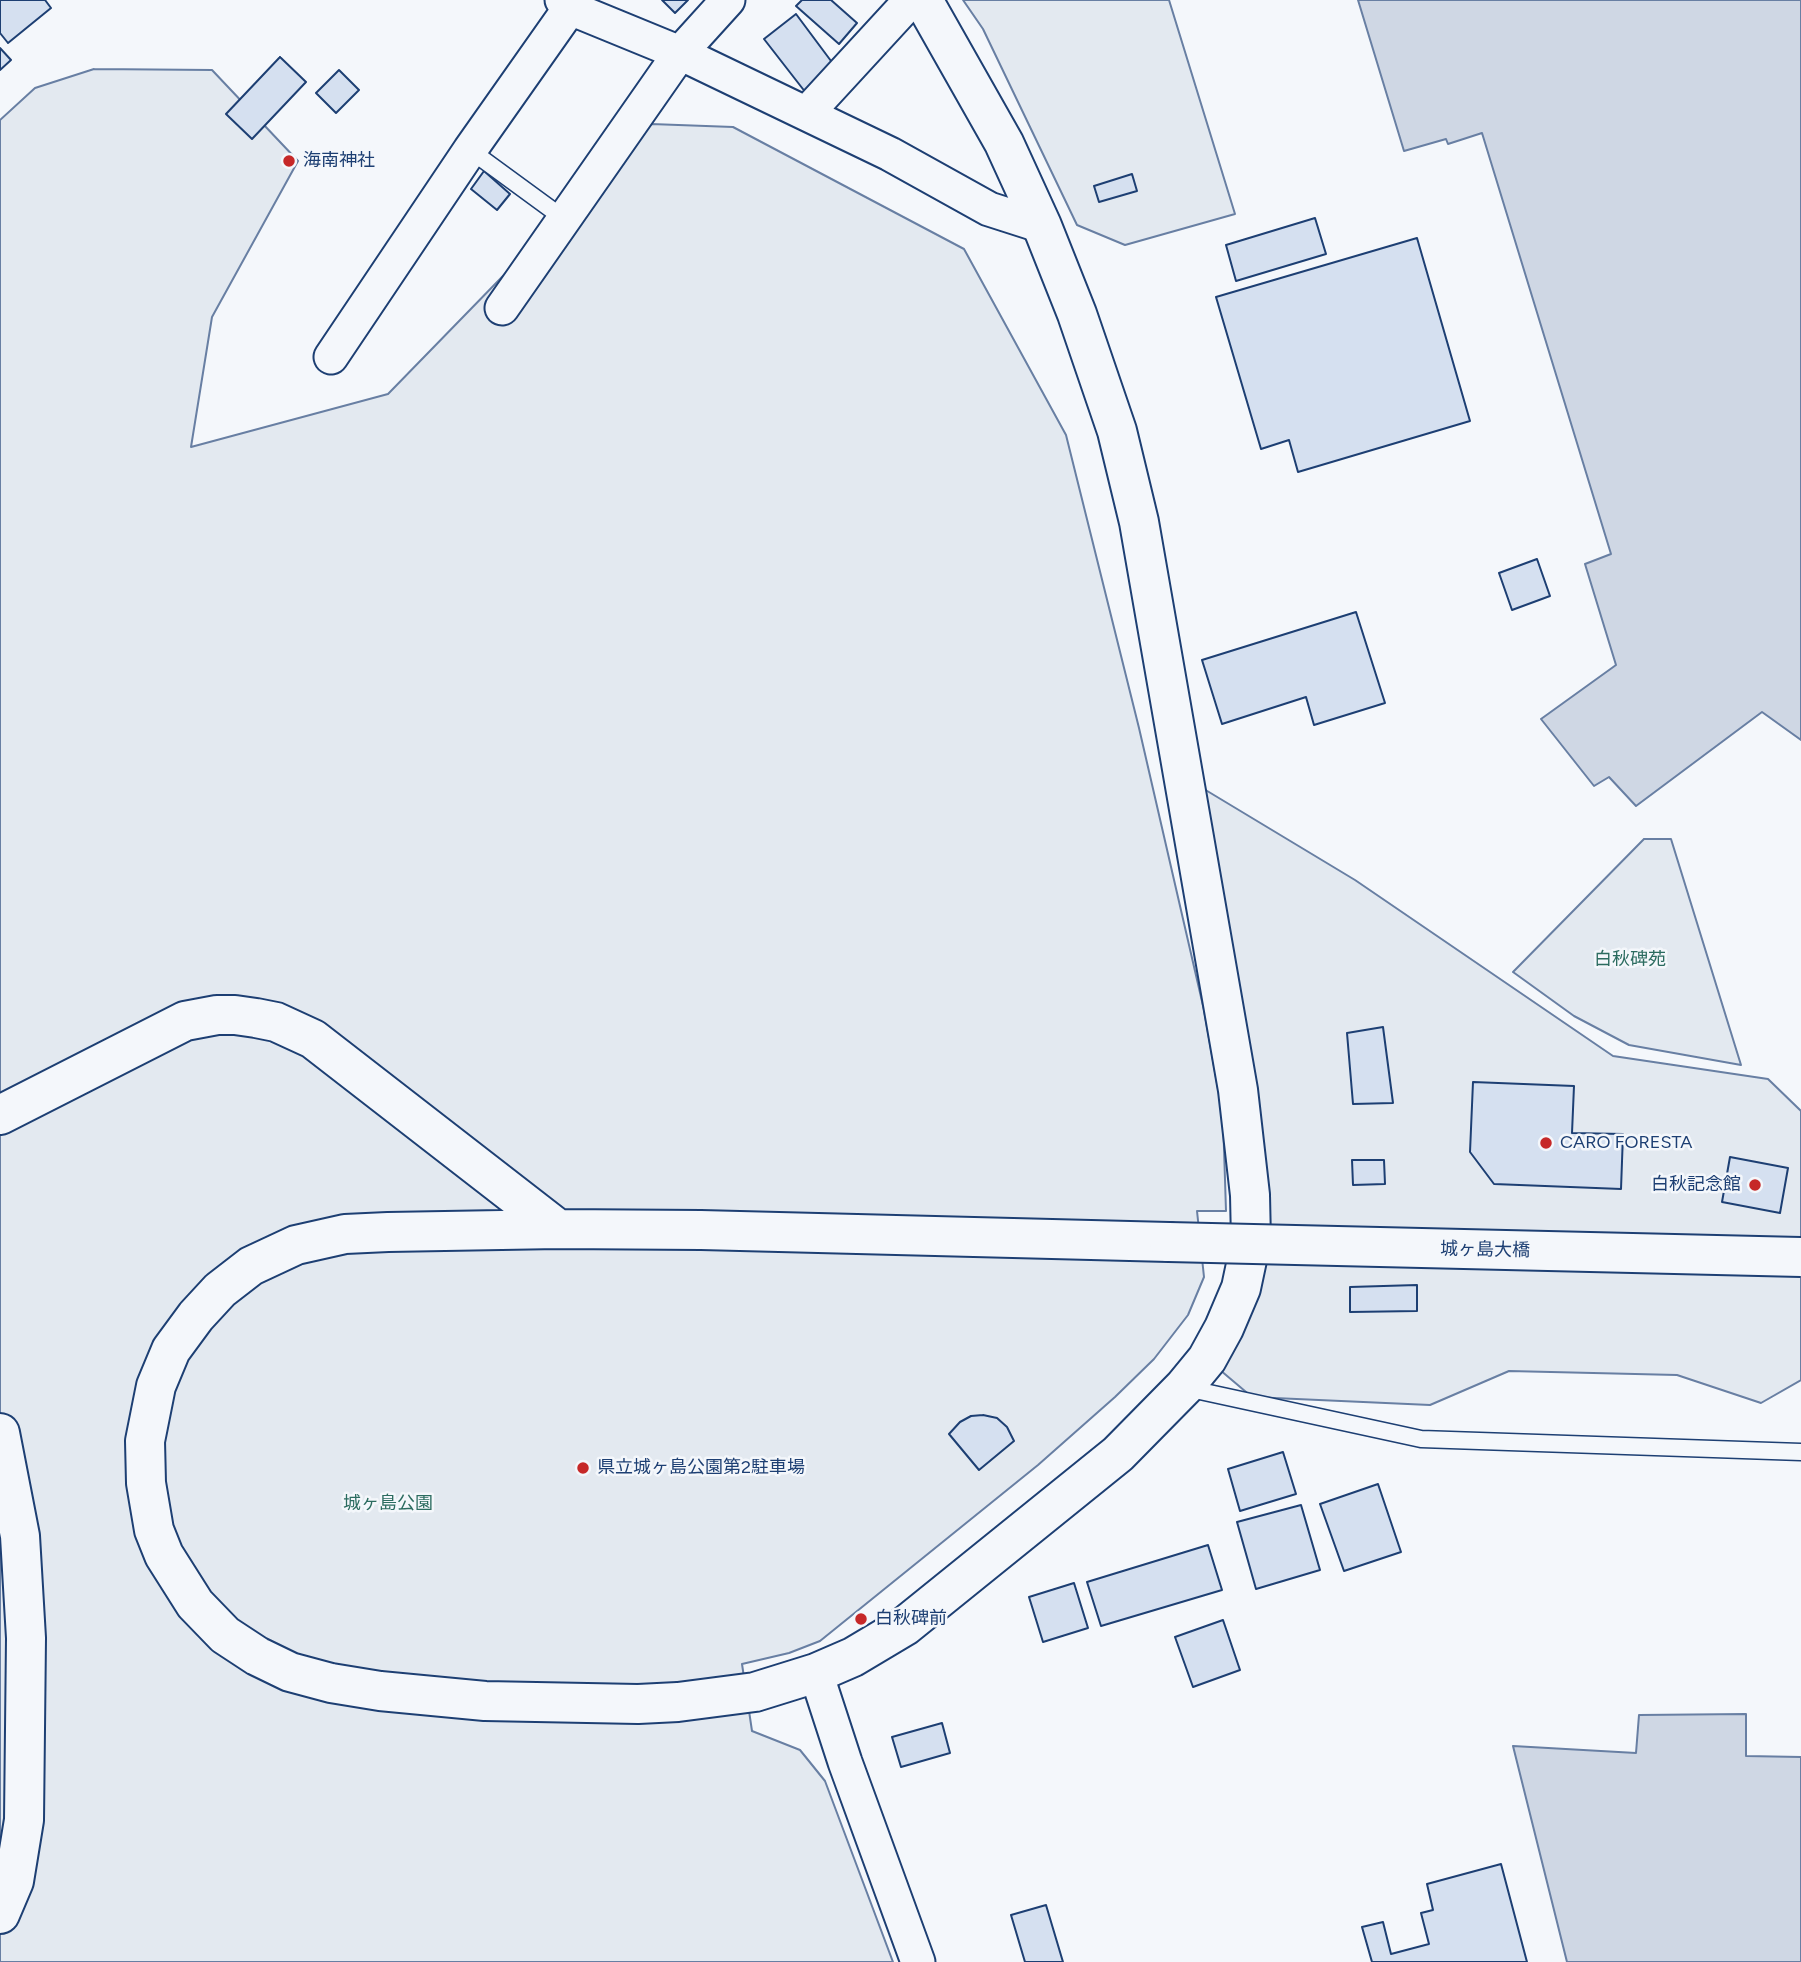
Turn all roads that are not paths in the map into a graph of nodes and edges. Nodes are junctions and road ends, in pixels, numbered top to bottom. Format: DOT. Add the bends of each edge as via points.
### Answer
graph roads {
  1 [pos="728,0"];
  2 [pos="911,0"];
  3 [pos="923,0"];
  4 [pos="566,4"];
  5 [pos="680,53"];
  6 [pos="807,113"];
  7 [pos="470,149"];
  8 [pos="563,218"];
  9 [pos="1042,226"];
  10 [pos="502,309"];
  11 [pos="331,357"];
  12 [pos="0,1115"];
  13 [pos="558,1229"];
  14 [pos="1801,1257"];
  15 [pos="1184,1387"];
  16 [pos="0,1433"];
  17 [pos="1801,1452"];
  18 [pos="816,1673"];
  19 [pos="0,1914"];
  20 [pos="918,1962"];
  1 -- 5 [label="street"];
  2 -- 6 [label="street"];
  3 -- 9 [label="street, 城ヶ島大橋" via="1004,143"];
  4 -- 5 [label="street"];
  4 -- 7 [label="street"];
  5 -- 6 [label="street"];
  5 -- 8 [label="street"];
  6 -- 9 [label="street" via="989,209"];
  7 -- 8 [label="lane"];
  7 -- 11 [label="street"];
  8 -- 10 [label="street"];
  9 -- 15 [label="street, 城ヶ島大橋" via="1117,431 1139,523 1238,1090 1251,1241 1241,1288 1224,1328"];
  12 -- 13 [label="street" via="185,1021 217,1015 276,1022 313,1039"];
  13 -- 14 [label="street, 城ヶ島大橋, bridge"];
  13 -- 18 [label="street, 城ヶ島大橋" via="388,1231 318,1239 272,1255 220,1290 171,1350 149,1415 144,1460 147,1493 153,1530 164,1555 195,1604 225,1635 290,1672 331,1683 485,1701 638,1704 755,1692"];
  15 -- 17 [label="lane" via="1420,1440"];
  15 -- 18 [label="street, 城ヶ島大橋" via="1118,1454 905,1626"];
  16 -- 19 [label="street" via="20,1536 26,1650 24,1820 14,1881"];
  18 -- 20 [label="street"];
}
